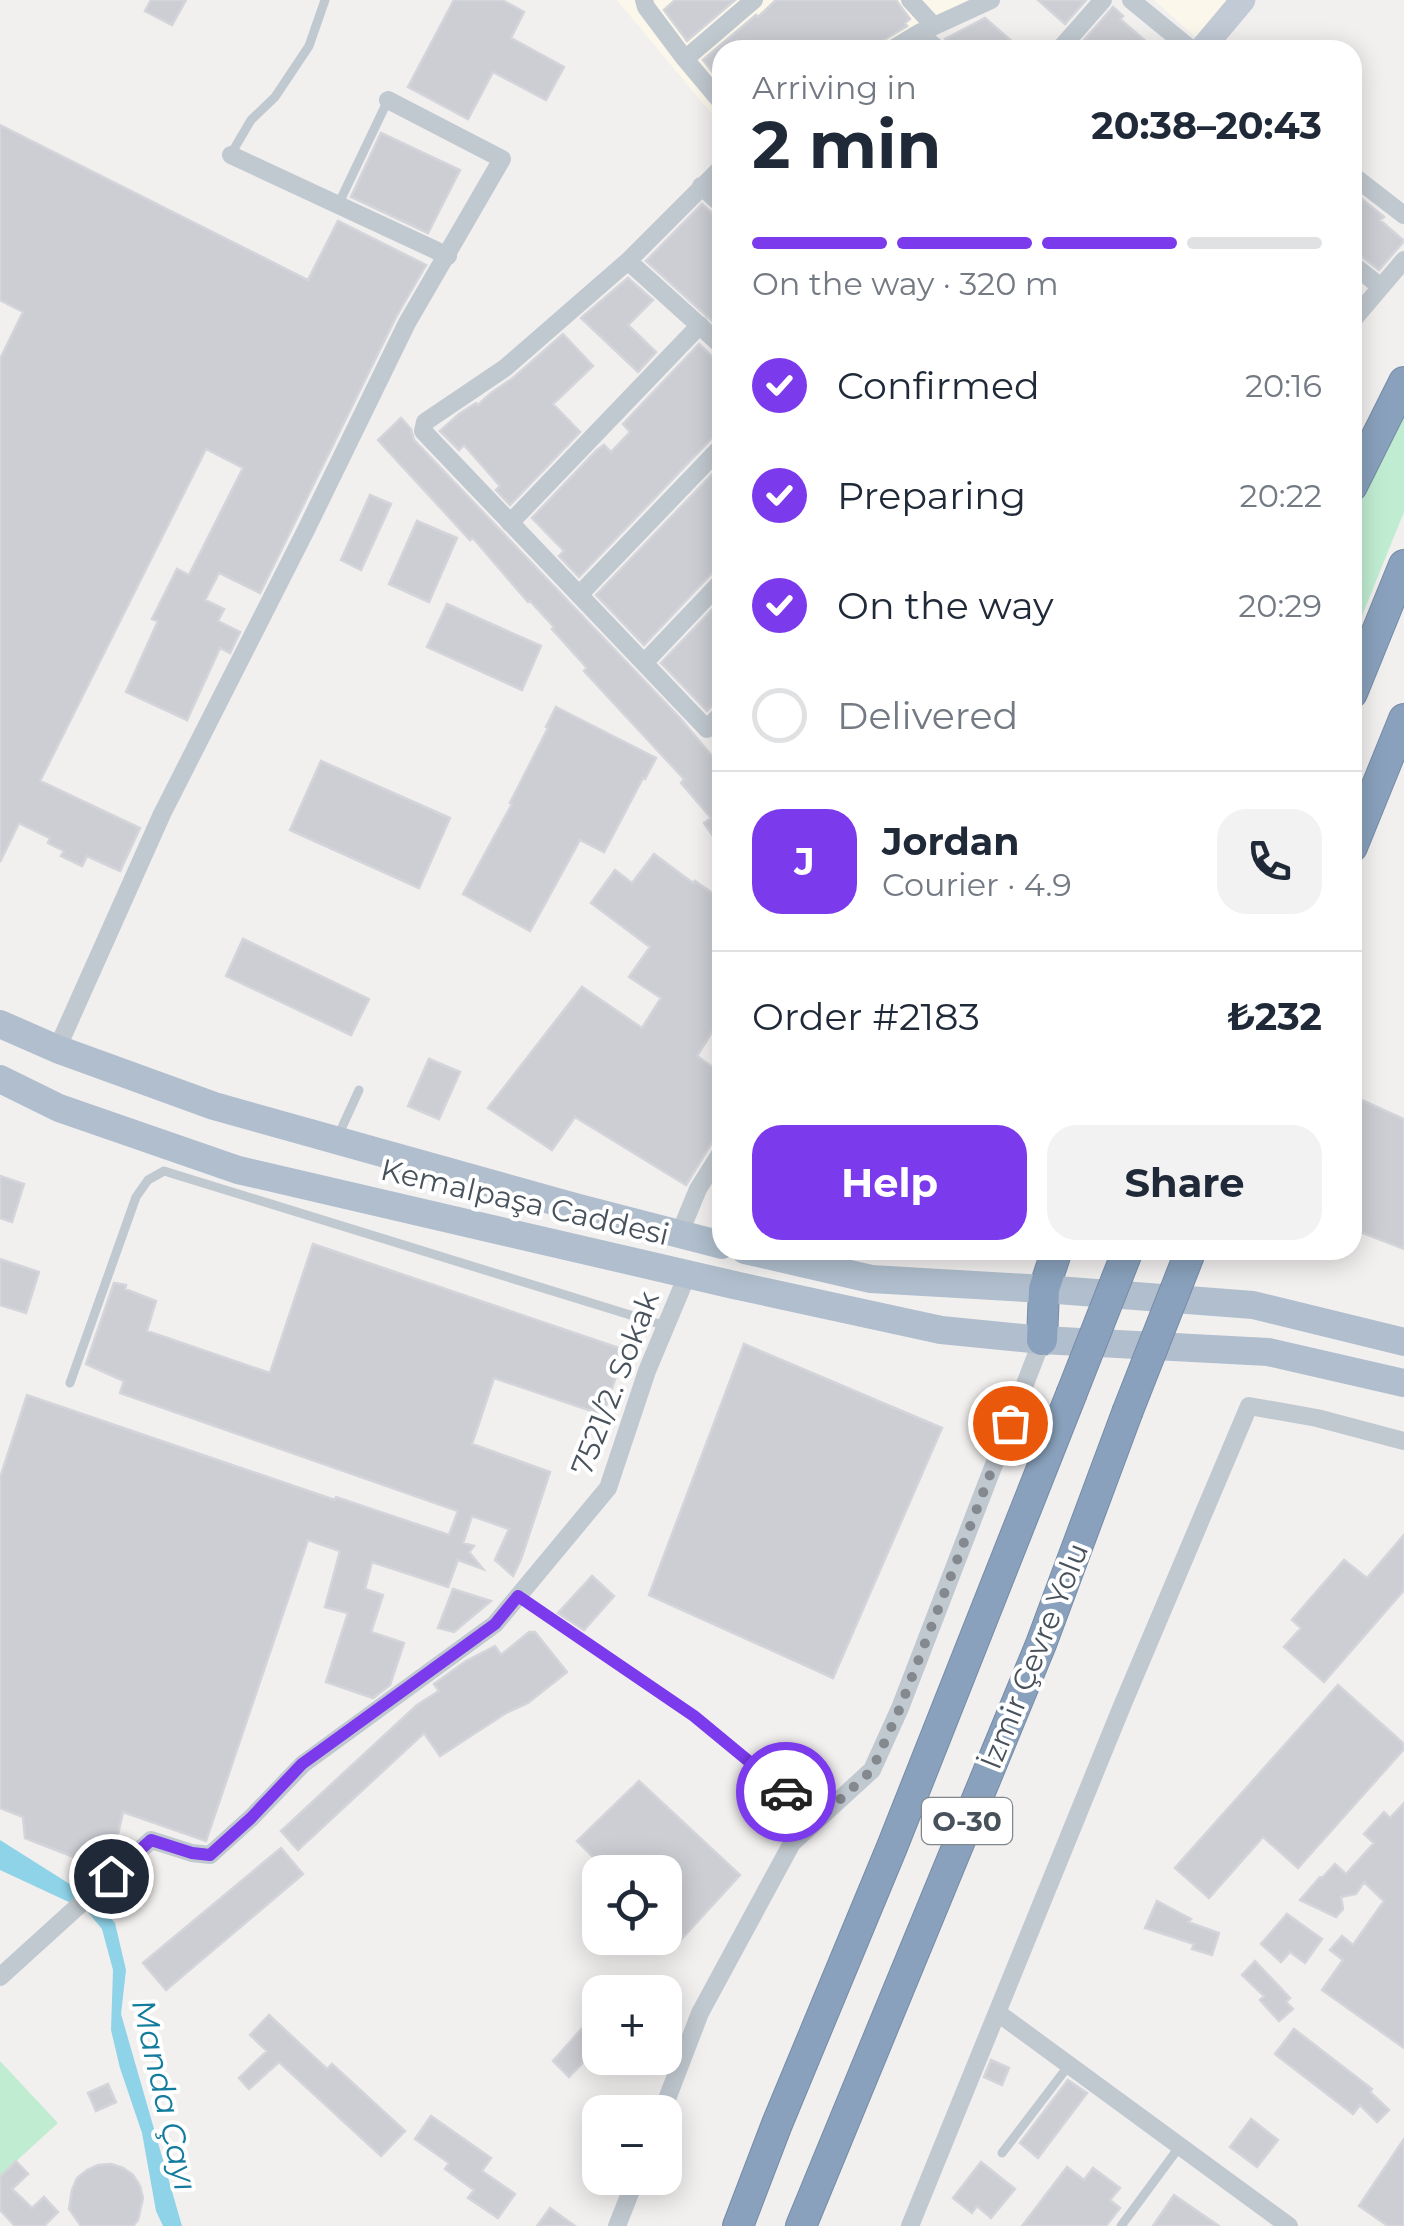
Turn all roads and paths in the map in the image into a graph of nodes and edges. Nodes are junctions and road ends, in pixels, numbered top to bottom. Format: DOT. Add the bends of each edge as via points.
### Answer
graph roads {
  1 [pos="325,0"];
  2 [pos="644,0"];
  3 [pos="754,0"];
  4 [pos="991,0"];
  5 [pos="1104,0"];
  6 [pos="1131,0"];
  7 [pos="1244,0"];
  8 [pos="914,2"];
  9 [pos="926,30"];
  10 [pos="908,40"];
  11 [pos="932,40"];
  12 [pos="1069,40"];
  13 [pos="1180,40"];
  14 [pos="1210,40"];
  15 [pos="685,60"];
  16 [pos="712,91"];
  17 [pos="388,100"];
  18 [pos="230,155"];
  19 [pos="712,176"];
  20 [pos="1362,183"];
  21 [pos="701,186"];
  22 [pos="712,196"];
  23 [pos="338,205"];
  24 [pos="1404,215"];
  25 [pos="448,256"];
  26 [pos="1404,260"];
  27 [pos="628,261"];
  28 [pos="1362,271"];
  29 [pos="1382,286"];
  30 [pos="1362,309"];
  31 [pos="700,325"];
  32 [pos="712,336"];
  33 [pos="1404,382"];
  34 [pos="712,456"];
  35 [pos="1362,466"];
  36 [pos="510,523"];
  37 [pos="1404,565"];
  38 [pos="712,592"];
  39 [pos="580,595"];
  40 [pos="644,663"];
  41 [pos="1362,668"];
  42 [pos="1404,719"];
  43 [pos="712,724"];
  44 [pos="1362,822"];
  45 [pos="0,1024"];
  46 [pos="57,1049"];
  47 [pos="0,1080"];
  48 [pos="359,1090"];
  49 [pos="336,1140"];
  50 [pos="712,1166"];
  51 [pos="679,1235"];
  52 [pos="712,1243"];
  53 [pos="788,1260"];
  54 [pos="1054,1260"];
  55 [pos="1124,1260"];
  56 [pos="1187,1260"];
  57 [pos="688,1273"];
  58 [pos="1044,1289"];
  59 [pos="666,1326"];
  60 [pos="1042,1340"];
  61 [pos="1404,1342"];
  62 [pos="70,1382"];
  63 [pos="1404,1382"];
  64 [pos="1404,1442"];
  65 [pos="518,1596"];
  66 [pos="819,1819"];
  67 [pos="0,1976"];
  68 [pos="998,2013"];
  69 [pos="1069,2065"];
  70 [pos="669,2095"];
  71 [pos="1180,2146"];
  72 [pos="1002,2152"];
  73 [pos="629,2195"];
  74 [pos="617,2226"];
  75 [pos="738,2226"];
  76 [pos="801,2226"];
  77 [pos="910,2226"];
  78 [pos="1121,2226"];
  79 [pos="1289,2226"];
  1 -- 18 [label="lane" via="310,46"];
  2 -- 15 [label="street"];
  3 -- 15 [label="street"];
  4 -- 9 [label="street"];
  5 -- 12 [label="street"];
  6 -- 13 [label="street"];
  7 -- 14 [label="street"];
  8 -- 9 [label="street"];
  9 -- 10 [label="street"];
  9 -- 11 [label="street"];
  15 -- 16 [label="street"];
  17 -- 23 [label="lane"];
  17 -- 25 [label="street" via="502,159"];
  18 -- 23 [label="street"];
  19 -- 21 [label="street"];
  20 -- 24 [label="street"];
  21 -- 22 [label="street"];
  21 -- 27 [label="street"];
  23 -- 25 [label="street"];
  25 -- 46 [label="street" via="162,814"];
  26 -- 29 [label="street"];
  27 -- 31 [label="street"];
  27 -- 36 [label="street" via="505,368 425,422 423,432"];
  28 -- 29 [label="street"];
  29 -- 30 [label="street"];
  31 -- 32 [label="street"];
  31 -- 36 [label="street"];
  33 -- 35 [label="highway"];
  34 -- 39 [label="street"];
  36 -- 39 [label="street"];
  37 -- 41 [label="highway"];
  38 -- 40 [label="street"];
  39 -- 40 [label="street"];
  40 -- 43 [label="street" via="708,728"];
  42 -- 44 [label="highway"];
  45 -- 46 [label="main road, Kemalpaşa Caddesi"];
  46 -- 49 [label="main road, Kemalpaşa Caddesi" via="214,1106"];
  47 -- 57 [label="main road, Kemalpaşa Caddesi" via="59,1108 238,1170"];
  48 -- 49 [label="lane"];
  49 -- 51 [label="main road, Kemalpaşa Caddesi"];
  50 -- 51 [label="street"];
  51 -- 52 [label="main road, Kemalpaşa Caddesi"];
  53 -- 58 [label="main road" via="871,1279"];
  54 -- 58 [label="highway"];
  55 -- 75 [label="highway, İzmir Çevre Yolu / O-30, bridge"];
  56 -- 76 [label="highway, İzmir Çevre Yolu / O-30, bridge" via="1041,1644"];
  57 -- 59 [label="street, 7521/2. Sokak"];
  57 -- 60 [label="main road, Kemalpaşa Caddesi" via="942,1330"];
  58 -- 60 [label="highway"];
  58 -- 61 [label="main road" via="1252,1306"];
  59 -- 62 [label="lane" via="164,1171 136,1196"];
  59 -- 65 [label="street, 7521/2. Sokak" via="608,1488"];
  60 -- 63 [label="main road, Kemalpaşa Caddesi" via="1268,1352"];
  60 -- 66 [label="street" via="872,1770"];
  64 -- 68 [label="street" via="1249,1406"];
  65 -- 66 [label="lane" via="694,1716"];
  65 -- 67 [label="street, 7521/2. Sokak" via="495,1624 302,1764 210,1855 151,1840"];
  66 -- 70 [label="street" via="792,1843 770,1882 700,2013"];
  68 -- 69 [label="street"];
  68 -- 77 [label="street"];
  69 -- 71 [label="street"];
  69 -- 72 [label="lane"];
  71 -- 78 [label="lane"];
  71 -- 79 [label="street"];
  73 -- 74 [label="street"];
}
